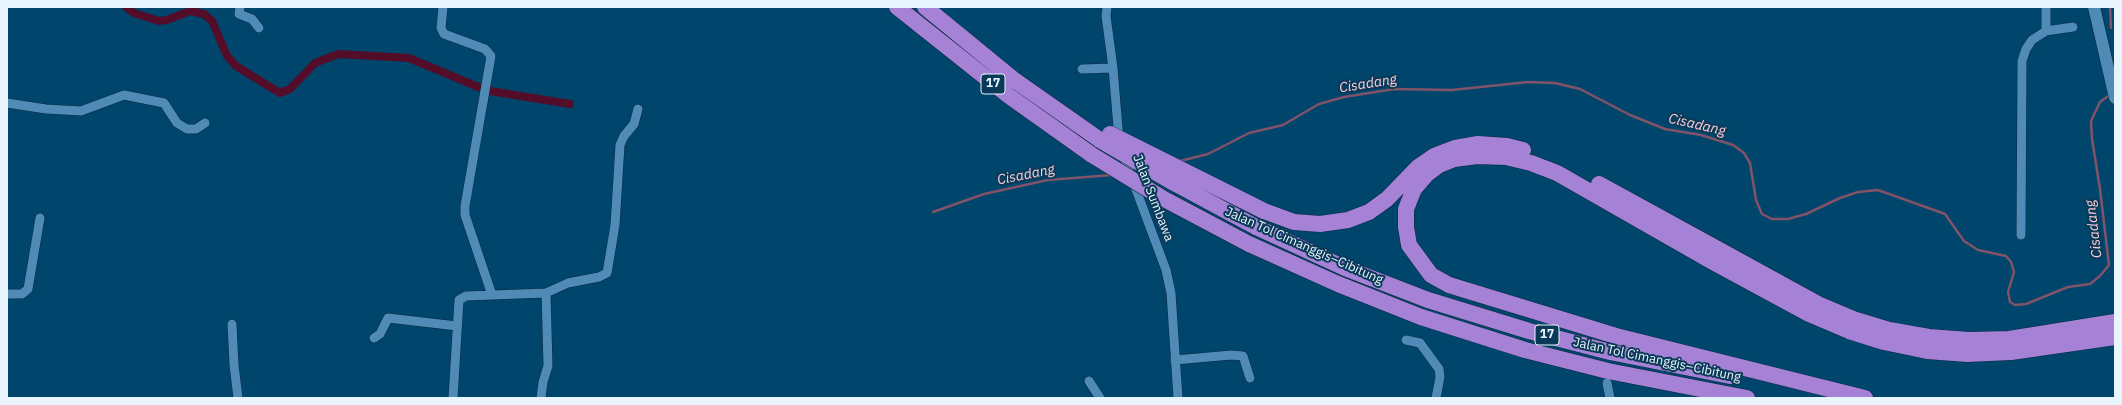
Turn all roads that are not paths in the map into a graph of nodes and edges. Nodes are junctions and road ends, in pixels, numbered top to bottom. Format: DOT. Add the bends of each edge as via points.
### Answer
graph roads {
  1 [pos="240,7"];
  2 [pos="443,7"];
  3 [pos="897,7"];
  4 [pos="925,7"];
  5 [pos="1107,7"];
  6 [pos="2046,7"];
  7 [pos="2094,7"];
  8 [pos="2073,27"];
  9 [pos="259,28"];
  10 [pos="2046,31"];
  11 [pos="1114,68"];
  12 [pos="1082,69"];
  13 [pos="2115,98"];
  14 [pos="7,103"];
  15 [pos="638,109"];
  16 [pos="205,123"];
  17 [pos="1103,136"];
  18 [pos="40,218"];
  19 [pos="2021,235"];
  20 [pos="546,292"];
  21 [pos="7,294"];
  22 [pos="492,295"];
  23 [pos="2115,322"];
  24 [pos="232,324"];
  25 [pos="457,326"];
  26 [pos="2115,337"];
  27 [pos="374,338"];
  28 [pos="1406,340"];
  29 [pos="1176,360"];
  30 [pos="1250,378"];
  31 [pos="1089,382"];
  32 [pos="1607,383"];
  33 [pos="238,398"];
  34 [pos="453,398"];
  35 [pos="541,398"];
  36 [pos="1100,398"];
  37 [pos="1178,398"];
  38 [pos="1436,398"];
  39 [pos="1610,398"];
  40 [pos="1747,398"];
  41 [pos="1851,398"];
  42 [pos="1865,398"];
  1 -- 9 [label="street" via="239,14 252,19"];
  2 -- 22 [label="street" via="441,28 444,34 485,49 491,56 465,215"];
  3 -- 40 [label="highway, Jalan Tol Cimanggis–Cibitung / 17, bridge" via="1008,96 1092,155 1164,199 1250,244 1338,284 1421,317 1525,350 1608,371"];
  4 -- 17 [label="highway, Jalan Tol Cimanggis–Cibitung / 17" via="1013,79"];
  5 -- 11 [label="street, Jalan Sumbawa" via="1106,16"];
  6 -- 10 [label="street"];
  7 -- 13 [label="main road"];
  8 -- 10 [label="street"];
  10 -- 19 [label="street" via="2032,40 2022,61"];
  11 -- 12 [label="street"];
  11 -- 29 [label="street, Jalan Sumbawa" via="1119,142 1166,270 1171,293"];
  14 -- 16 [label="street" via="74,112 124,94 164,102 177,123 187,129 196,129"];
  15 -- 20 [label="street" via="634,124 621,142 615,225 607,273 568,283"];
  17 -- 23 [label="highway, bridge" via="1264,211 1294,222 1320,224 1348,220 1369,212 1387,199 1418,167 1434,156 1455,148 1478,144 1507,146 1534,153 1562,165 1818,304 1889,330 1929,338 2009,339"];
  17 -- 41 [label="highway, Jalan Tol Cimanggis–Cibitung / 17, bridge" via="1174,184 1256,227 1344,268 1421,297 1529,331 1617,353"];
  18 -- 21 [label="street" via="28,289 22,294"];
  20 -- 22 [label="street"];
  20 -- 35 [label="street" via="548,366 542,382"];
  22 -- 25 [label="street" via="466,296 459,300"];
  24 -- 33 [label="street"];
  25 -- 27 [label="street" via="388,318 380,334"];
  25 -- 34 [label="street"];
  26 -- 42 [label="highway" via="2011,352 1967,354 1927,351 1884,342 1809,314 1557,173 1531,163 1506,157 1477,156 1454,159 1438,165 1414,189 1406,209 1409,245 1431,275 1449,285 1616,336"];
  28 -- 38 [label="street" via="1420,343 1439,369"];
  29 -- 30 [label="street" via="1243,356"];
  29 -- 37 [label="street, Jalan Sumbawa"];
  31 -- 36 [label="street"];
  32 -- 39 [label="street"];
}
